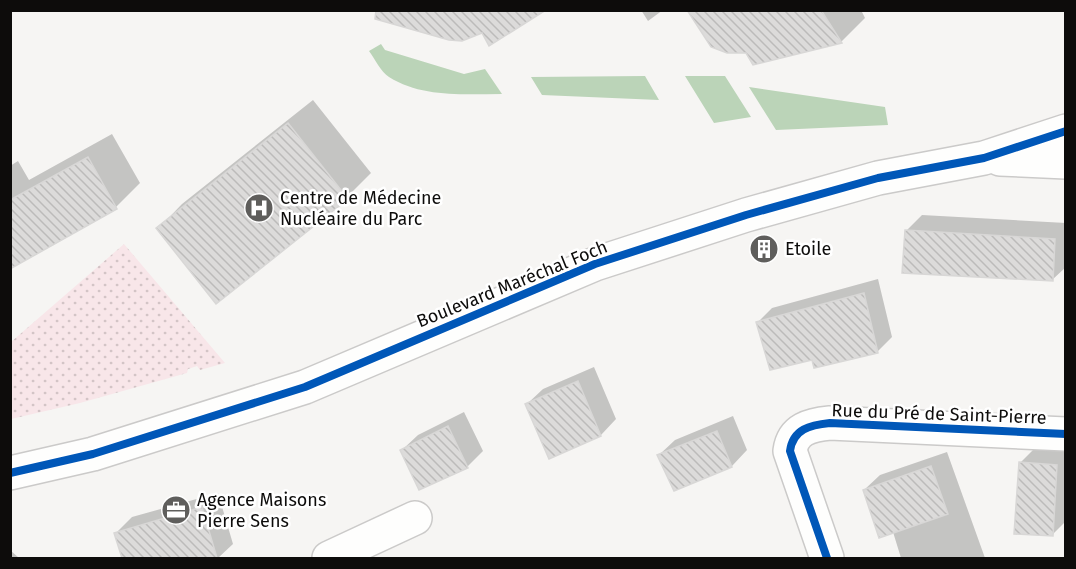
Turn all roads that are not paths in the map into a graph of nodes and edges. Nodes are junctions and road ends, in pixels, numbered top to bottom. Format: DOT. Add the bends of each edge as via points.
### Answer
graph roads {
  1 [pos="1065,131"];
  2 [pos="1065,148"];
  3 [pos="984,158"];
  4 [pos="1065,162"];
  5 [pos="1065,434"];
  6 [pos="10,473"];
  7 [pos="415,518"];
  8 [pos="329,558"];
  9 [pos="827,558"];
  1 -- 3 [label="main road, Boulevard Maréchal Foch"];
  2 -- 3 [label="main road"];
  3 -- 4 [label="main road, Boulevard Maréchal Foch"];
  3 -- 6 [label="main road, Boulevard Maréchal Foch" via="879,178 746,215 540,285 295,390 93,454"];
  5 -- 9 [label="main road, Rue du Pré de Saint-Pierre" via="830,423 804,429 792,442 790,451"];
  7 -- 8 [label="main road"];
}
